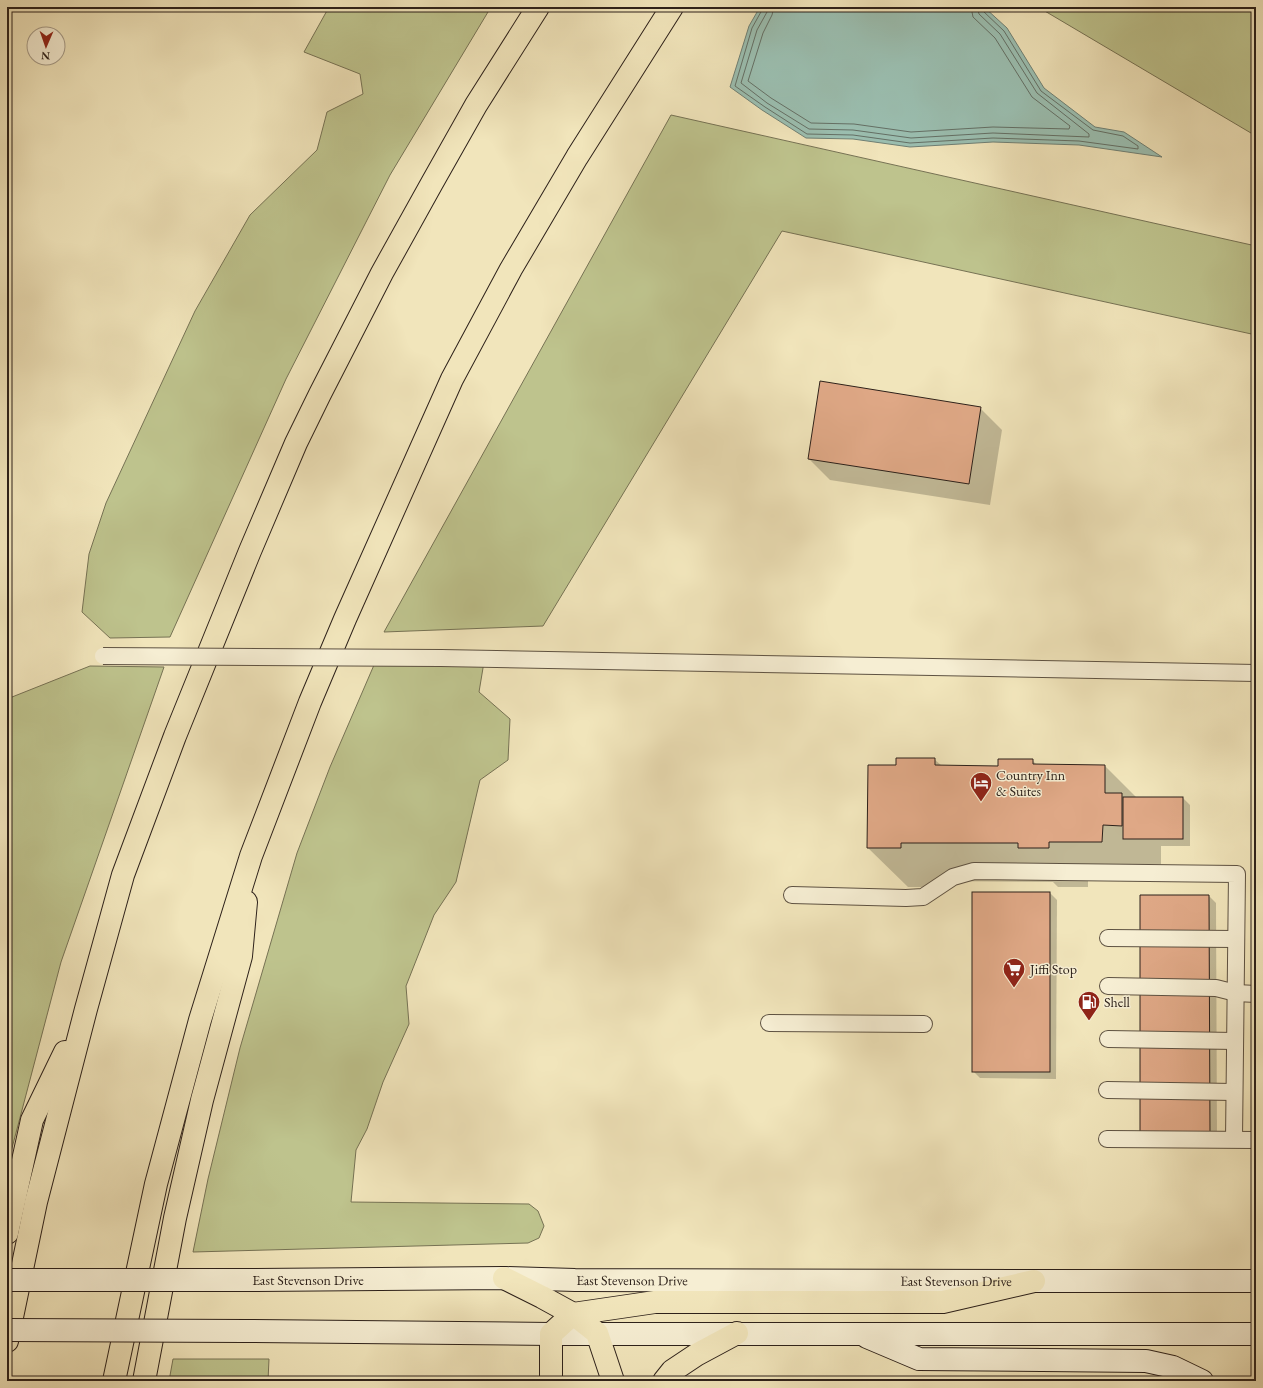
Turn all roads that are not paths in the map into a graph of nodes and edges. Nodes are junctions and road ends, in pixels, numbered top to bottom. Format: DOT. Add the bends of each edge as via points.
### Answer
graph roads {
  1 [pos="538,7"];
  2 [pos="672,7"];
  3 [pos="103,656"];
  4 [pos="1256,673"];
  5 [pos="250,856"];
  6 [pos="792,895"];
  7 [pos="1108,938"];
  8 [pos="1236,939"];
  9 [pos="1108,986"];
  10 [pos="1236,993"];
  11 [pos="1256,994"];
  12 [pos="86,1009"];
  13 [pos="770,1023"];
  14 [pos="924,1024"];
  15 [pos="1108,1039"];
  16 [pos="1235,1041"];
  17 [pos="1107,1090"];
  18 [pos="1234,1092"];
  19 [pos="1107,1139"];
  20 [pos="1234,1139"];
  21 [pos="1256,1140"];
  22 [pos="7,1233"];
  23 [pos="504,1278"];
  24 [pos="7,1280"];
  25 [pos="1034,1281"];
  26 [pos="1256,1281"];
  27 [pos="573,1314"];
  28 [pos="7,1330"];
  29 [pos="597,1333"];
  30 [pos="737,1333"];
  31 [pos="858,1333"];
  32 [pos="551,1334"];
  33 [pos="1256,1334"];
  34 [pos="7,1341"];
  35 [pos="114,1381"];
  36 [pos="144,1381"];
  37 [pos="551,1381"];
  38 [pos="613,1381"];
  39 [pos="664,1381"];
  40 [pos="1202,1381"];
  1 -- 12 [label="highway" via="476,105 432,182 382,273 296,443 175,736 123,875"];
  2 -- 5 [label="highway" via="581,151 511,269 452,379 339,633"];
  3 -- 4 [label="lane, bridge" via="441,658"];
  5 -- 35 [label="highway" via="200,1020 156,1184"];
  5 -- 36 [label="highway" via="241,956 202,1100 175,1218"];
  6 -- 8 [label="lane" via="923,897 953,877 974,871 1237,874"];
  7 -- 8 [label="lane"];
  8 -- 10 [label="lane"];
  9 -- 10 [label="lane" via="1216,988"];
  10 -- 11 [label="lane"];
  10 -- 16 [label="lane"];
  12 -- 22 [label="highway" via="32,1120"];
  12 -- 34 [label="highway" via="36,1202"];
  13 -- 14 [label="lane"];
  15 -- 16 [label="lane"];
  16 -- 18 [label="lane"];
  17 -- 18 [label="lane"];
  18 -- 20 [label="lane"];
  19 -- 20 [label="lane"];
  20 -- 21 [label="lane"];
  23 -- 24 [label="main road, East Stevenson Drive, bridge"];
  23 -- 25 [label="main road, East Stevenson Drive"];
  23 -- 27 [label="highway"];
  25 -- 26 [label="main road, East Stevenson Drive"];
  25 -- 27 [label="highway" via="943,1302 655,1302"];
  27 -- 29 [label="highway"];
  27 -- 32 [label="highway"];
  28 -- 32 [label="main road, bridge"];
  29 -- 30 [label="main road"];
  29 -- 32 [label="main road"];
  29 -- 38 [label="highway"];
  30 -- 31 [label="main road"];
  30 -- 39 [label="highway" via="696,1355 672,1371"];
  31 -- 33 [label="main road"];
  31 -- 40 [label="main road" via="919,1359 1146,1361 1173,1367"];
  32 -- 37 [label="highway"];
}
